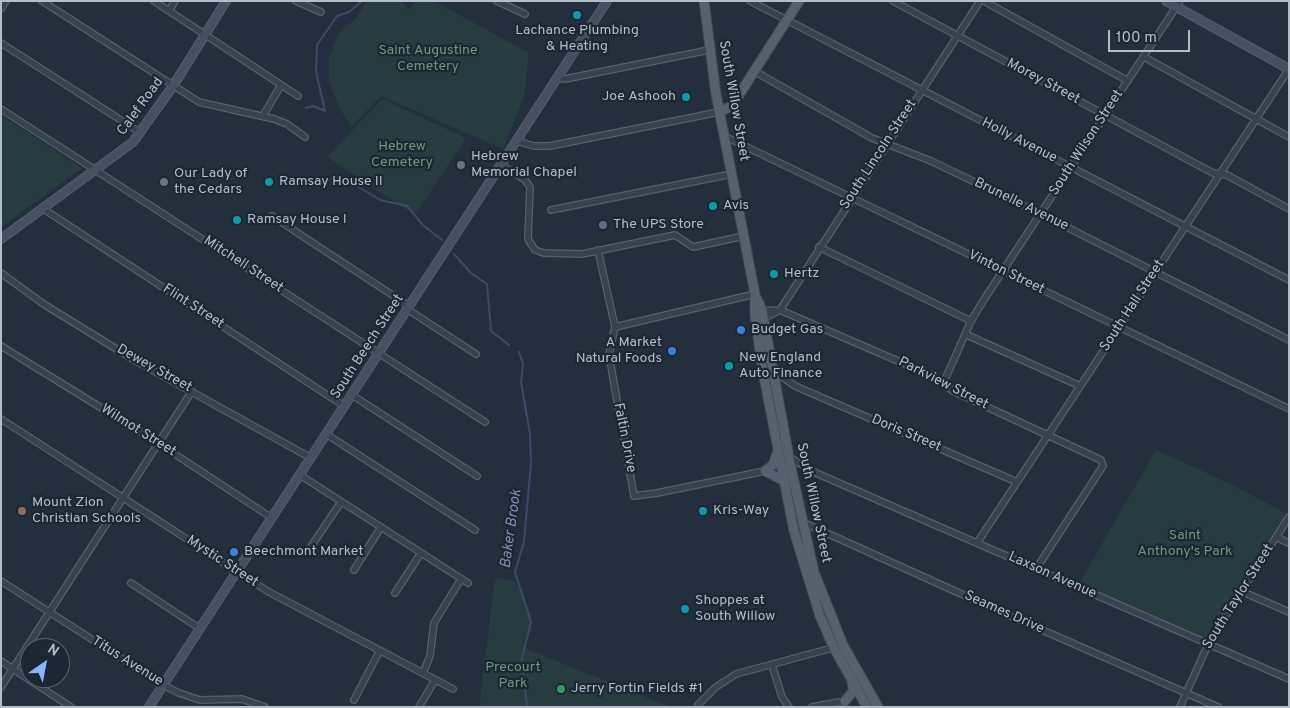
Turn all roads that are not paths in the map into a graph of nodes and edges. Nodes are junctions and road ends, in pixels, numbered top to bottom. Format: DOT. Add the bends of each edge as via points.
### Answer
graph roads {
  1 [pos="6,1"];
  2 [pos="42,1"];
  3 [pos="154,1"];
  4 [pos="175,1"];
  5 [pos="226,1"];
  6 [pos="296,1"];
  7 [pos="497,1"];
  8 [pos="607,1"];
  9 [pos="704,1"];
  10 [pos="750,1"];
  11 [pos="799,1"];
  12 [pos="893,1"];
  13 [pos="980,1"];
  14 [pos="984,1"];
  15 [pos="1166,1"];
  16 [pos="505,3"];
  17 [pos="1178,4"];
  18 [pos="1,9"];
  19 [pos="169,11"];
  20 [pos="321,12"];
  21 [pos="525,14"];
  22 [pos="787,20"];
  23 [pos="206,34"];
  24 [pos="957,36"];
  25 [pos="1,43"];
  26 [pos="709,50"];
  27 [pos="1144,58"];
  28 [pos="1289,69"];
  29 [pos="754,71"];
  30 [pos="557,78"];
  31 [pos="1128,81"];
  32 [pos="281,85"];
  33 [pos="173,86"];
  34 [pos="921,90"];
  35 [pos="298,96"];
  36 [pos="1,109"];
  37 [pos="719,112"];
  38 [pos="1106,115"];
  39 [pos="263,116"];
  40 [pos="1256,120"];
  41 [pos="141,133"];
  42 [pos="724,136"];
  43 [pos="305,137"];
  44 [pos="1289,137"];
  45 [pos="517,141"];
  46 [pos="886,145"];
  47 [pos="502,165"];
  48 [pos="1070,168"];
  49 [pos="96,170"];
  50 [pos="1220,173"];
  51 [pos="732,174"];
  52 [pos="852,199"];
  53 [pos="42,208"];
  54 [pos="1289,209"];
  55 [pos="551,210"];
  56 [pos="1041,214"];
  57 [pos="272,216"];
  58 [pos="1185,226"];
  59 [pos="744,236"];
  60 [pos="1,239"];
  61 [pos="819,247"];
  62 [pos="598,250"];
  63 [pos="1003,271"];
  64 [pos="1155,272"];
  65 [pos="1,273"];
  66 [pos="1289,280"];
  67 [pos="754,294"];
  68 [pos="408,308"];
  69 [pos="780,310"];
  70 [pos="759,316"];
  71 [pos="971,321"];
  72 [pos="615,326"];
  73 [pos="1119,327"];
  74 [pos="965,334"];
  75 [pos="1289,340"];
  76 [pos="1,346"];
  77 [pos="378,353"];
  78 [pos="476,354"];
  79 [pos="771,368"];
  80 [pos="943,384"];
  81 [pos="795,386"];
  82 [pos="1080,386"];
  83 [pos="192,391"];
  84 [pos="352,395"];
  85 [pos="776,395"];
  86 [pos="344,406"];
  87 [pos="1289,409"];
  88 [pos="1,419"];
  89 [pos="485,422"];
  90 [pos="326,434"];
  91 [pos="1048,435"];
  92 [pos="158,443"];
  93 [pos="778,451"];
  94 [pos="788,456"];
  95 [pos="311,458"];
  96 [pos="786,468"];
  97 [pos="765,471"];
  98 [pos="816,473"];
  99 [pos="300,475"];
  100 [pos="477,476"];
  101 [pos="784,481"];
  102 [pos="1017,482"];
  103 [pos="124,498"];
  104 [pos="341,502"];
  105 [pos="791,517"];
  106 [pos="1289,517"];
  107 [pos="272,518"];
  108 [pos="801,522"];
  109 [pos="380,527"];
  110 [pos="475,530"];
  111 [pos="1276,537"];
  112 [pos="977,543"];
  113 [pos="1289,543"];
  114 [pos="308,551"];
  115 [pos="421,553"];
  116 [pos="1036,569"];
  117 [pos="354,570"];
  118 [pos="237,572"];
  119 [pos="461,578"];
  120 [pos="1,581"];
  121 [pos="131,583"];
  122 [pos="468,583"];
  123 [pos="1241,591"];
  124 [pos="394,593"];
  125 [pos="49,612"];
  126 [pos="1289,612"];
  127 [pos="199,628"];
  128 [pos="1208,644"];
  129 [pos="843,645"];
  130 [pos="834,648"];
  131 [pos="380,652"];
  132 [pos="1,661"];
  133 [pos="772,665"];
  134 [pos="13,669"];
  135 [pos="423,673"];
  136 [pos="1289,679"];
  137 [pos="435,680"];
  138 [pos="851,680"];
  139 [pos="163,685"];
  140 [pos="1,686"];
  141 [pos="453,689"];
  142 [pos="1186,693"];
  143 [pos="861,698"];
  144 [pos="354,700"];
  145 [pos="845,701"];
  146 [pos="698,705"];
  147 [pos="72,707"];
  148 [pos="149,707"];
  149 [pos="265,707"];
  150 [pos="419,707"];
  151 [pos="789,707"];
  152 [pos="812,707"];
  153 [pos="866,707"];
  154 [pos="878,707"];
  155 [pos="1180,707"];
  156 [pos="1218,707"];
  1 -- 18 [label="street"];
  2 -- 33 [label="street"];
  3 -- 19 [label="street"];
  4 -- 19 [label="street"];
  5 -- 23 [label="street, Calef Road"];
  6 -- 20 [label="street"];
  7 -- 16 [label="street"];
  8 -- 30 [label="street, South Beech Street"];
  9 -- 26 [label="main road, South Willow Street"];
  10 -- 22 [label="street, Holly Avenue"];
  11 -- 22 [label="main road"];
  12 -- 24 [label="street, Morey Street"];
  13 -- 24 [label="street, South Lincoln Street"];
  14 -- 31 [label="street"];
  15 -- 17 [label="street"];
  16 -- 21 [label="street"];
  17 -- 27 [label="street, South Wilson Street"];
  17 -- 28 [label="street"];
  19 -- 23 [label="street"];
  22 -- 29 [label="main road"];
  22 -- 34 [label="street, Holly Avenue"];
  23 -- 32 [label="street"];
  23 -- 33 [label="street, Calef Road"];
  24 -- 34 [label="street, South Lincoln Street"];
  24 -- 38 [label="street, Morey Street"];
  25 -- 41 [label="street"];
  26 -- 30 [label="street"];
  26 -- 37 [label="main road, South Willow Street"];
  27 -- 31 [label="street, South Wilson Street"];
  27 -- 40 [label="street"];
  28 -- 40 [label="street, South Hall Street"];
  29 -- 37 [label="main road" via="732,106"];
  29 -- 46 [label="street, Brunelle Avenue"];
  30 -- 45 [label="street, South Beech Street"];
  31 -- 38 [label="street, South Wilson Street"];
  32 -- 35 [label="street"];
  32 -- 39 [label="street"];
  33 -- 39 [label="street" via="205,104"];
  33 -- 41 [label="street, Calef Road"];
  34 -- 46 [label="street, South Lincoln Street"];
  34 -- 48 [label="street, Holly Avenue"];
  36 -- 49 [label="street, Mitchell Street"];
  37 -- 42 [label="main road, South Willow Street"];
  37 -- 45 [label="street" via="550,146"];
  38 -- 48 [label="street, South Wilson Street"];
  38 -- 50 [label="street, Morey Street"];
  39 -- 43 [label="street" via="287,124"];
  40 -- 44 [label="street"];
  40 -- 50 [label="street, South Hall Street"];
  41 -- 49 [label="street, Calef Road" via="127,148"];
  42 -- 51 [label="main road, South Willow Street"];
  42 -- 52 [label="street, Vinton Street"];
  45 -- 47 [label="street, South Beech Street"];
  46 -- 52 [label="street, South Lincoln Street"];
  46 -- 56 [label="street, Brunelle Avenue" via="931,161"];
  47 -- 62 [label="street" via="530,187 527,234 536,250 552,255"];
  47 -- 68 [label="street, South Beech Street"];
  48 -- 56 [label="street, South Wilson Street"];
  48 -- 58 [label="street, Holly Avenue"];
  49 -- 53 [label="street, Calef Road"];
  49 -- 77 [label="street, Mitchell Street"];
  50 -- 54 [label="street, Morey Street"];
  50 -- 58 [label="street, South Hall Street"];
  51 -- 55 [label="street"];
  51 -- 59 [label="main road, South Willow Street"];
  52 -- 61 [label="street, South Lincoln Street"];
  52 -- 63 [label="street, Vinton Street"];
  53 -- 60 [label="street, Calef Road"];
  53 -- 86 [label="street, Flint Street"];
  56 -- 63 [label="street, South Wilson Street"];
  56 -- 64 [label="street, Brunelle Avenue"];
  57 -- 68 [label="street"];
  58 -- 64 [label="street, South Hall Street"];
  58 -- 66 [label="street, Holly Avenue"];
  59 -- 62 [label="street" via="693,247 674,235"];
  59 -- 67 [label="main road, South Willow Street"];
  61 -- 69 [label="street, South Lincoln Street"];
  61 -- 71 [label="street"];
  62 -- 72 [label="street, Faltin Drive"];
  63 -- 71 [label="street, South Wilson Street"];
  63 -- 73 [label="street, Vinton Street"];
  64 -- 73 [label="street, South Hall Street"];
  64 -- 75 [label="street, Brunelle Avenue"];
  65 -- 83 [label="street, Dewey Street" via="136,361"];
  67 -- 70 [label="main road, South Willow Street"];
  67 -- 72 [label="street"];
  68 -- 77 [label="street, South Beech Street"];
  68 -- 78 [label="street"];
  69 -- 70 [label="street, South Lincoln Street"];
  69 -- 70 [label="street"];
  69 -- 80 [label="street, Parkview Street" via="935,377"];
  70 -- 79 [label="main road, South Willow Street"];
  70 -- 93 [label="main road, South Willow Street"];
  71 -- 74 [label="street, South Wilson Street"];
  72 -- 97 [label="street, Faltin Drive" via="610,355 634,496"];
  73 -- 82 [label="street, South Hall Street"];
  73 -- 87 [label="street, Vinton Street"];
  74 -- 80 [label="street, South Wilson Street"];
  74 -- 82 [label="street"];
  76 -- 92 [label="street, Wilmot Street"];
  77 -- 84 [label="street, South Beech Street"];
  77 -- 89 [label="street, Mitchell Street"];
  79 -- 81 [label="street, Doris Street"];
  79 -- 85 [label="main road, South Willow Street"];
  80 -- 91 [label="street, Parkview Street"];
  81 -- 85 [label="street" via="783,386"];
  81 -- 102 [label="street, Doris Street"];
  82 -- 91 [label="street, South Hall Street"];
  83 -- 92 [label="street"];
  83 -- 95 [label="street, Dewey Street"];
  84 -- 86 [label="street, South Beech Street"];
  84 -- 100 [label="street"];
  85 -- 94 [label="main road, South Willow Street"];
  86 -- 90 [label="street, South Beech Street"];
  88 -- 103 [label="street, Mystic Street"];
  90 -- 95 [label="street, South Beech Street"];
  90 -- 110 [label="street"];
  91 -- 102 [label="street, South Hall Street"];
  91 -- 116 [label="street, Parkview Street" via="1103,462"];
  92 -- 103 [label="street"];
  92 -- 107 [label="street, Wilmot Street"];
  93 -- 96 [label="main road, South Willow Street"];
  93 -- 97 [label="main road" via="773,465"];
  94 -- 96 [label="main road, South Willow Street"];
  94 -- 98 [label="street, Laxson Avenue"];
  95 -- 99 [label="street, South Beech Street"];
  96 -- 98 [label="street, Laxson Avenue"];
  96 -- 101 [label="main road, South Willow Street"];
  96 -- 108 [label="main road, South Willow Street"];
  97 -- 101 [label="main road"];
  98 -- 112 [label="street, Laxson Avenue"];
  99 -- 104 [label="street"];
  99 -- 107 [label="street, South Beech Street"];
  101 -- 105 [label="main road, South Willow Street"];
  102 -- 112 [label="street, South Hall Street"];
  103 -- 118 [label="street, Mystic Street"];
  103 -- 125 [label="street"];
  104 -- 109 [label="street"];
  104 -- 114 [label="street"];
  105 -- 108 [label="street, Seames Drive"];
  105 -- 130 [label="main road, South Willow Street" via="820,616"];
  106 -- 111 [label="street, South Taylor Street"];
  107 -- 118 [label="street, South Beech Street"];
  108 -- 129 [label="main road, South Willow Street" via="814,572"];
  108 -- 142 [label="street, Seames Drive"];
  109 -- 115 [label="street"];
  109 -- 117 [label="street"];
  111 -- 113 [label="street"];
  111 -- 123 [label="street, South Taylor Street"];
  112 -- 116 [label="street, Laxson Avenue"];
  115 -- 119 [label="street"];
  115 -- 124 [label="street"];
  116 -- 128 [label="street, Laxson Avenue"];
  118 -- 127 [label="street, South Beech Street"];
  118 -- 131 [label="street, Mystic Street"];
  119 -- 122 [label="street"];
  119 -- 135 [label="street" via="434,624 431,649"];
  120 -- 125 [label="street, Titus Avenue"];
  121 -- 127 [label="street"];
  123 -- 126 [label="street"];
  123 -- 128 [label="street, South Taylor Street"];
  125 -- 134 [label="street"];
  125 -- 139 [label="street, Titus Avenue"];
  127 -- 139 [label="street, South Beech Street"];
  128 -- 136 [label="street, Laxson Avenue"];
  128 -- 142 [label="street, South Taylor Street"];
  129 -- 130 [label="street"];
  129 -- 154 [label="main road, South Willow Street"];
  130 -- 133 [label="street"];
  130 -- 138 [label="main road, South Willow Street"];
  131 -- 135 [label="street, Mystic Street"];
  131 -- 144 [label="street"];
  132 -- 134 [label="street"];
  133 -- 146 [label="street" via="730,676"];
  133 -- 151 [label="street" via="782,697"];
  134 -- 140 [label="street"];
  134 -- 147 [label="street"];
  135 -- 137 [label="street, Mystic Street"];
  137 -- 141 [label="street, Mystic Street"];
  137 -- 150 [label="street"];
  138 -- 143 [label="main road, South Willow Street"];
  138 -- 145 [label="main road" via="854,690"];
  139 -- 148 [label="street, South Beech Street"];
  139 -- 149 [label="street, Titus Avenue" via="200,700 242,699"];
  142 -- 155 [label="street, South Taylor Street"];
  142 -- 156 [label="street, Seames Drive"];
  143 -- 145 [label="main road"];
  143 -- 153 [label="main road, South Willow Street"];
  145 -- 152 [label="street"];
}
